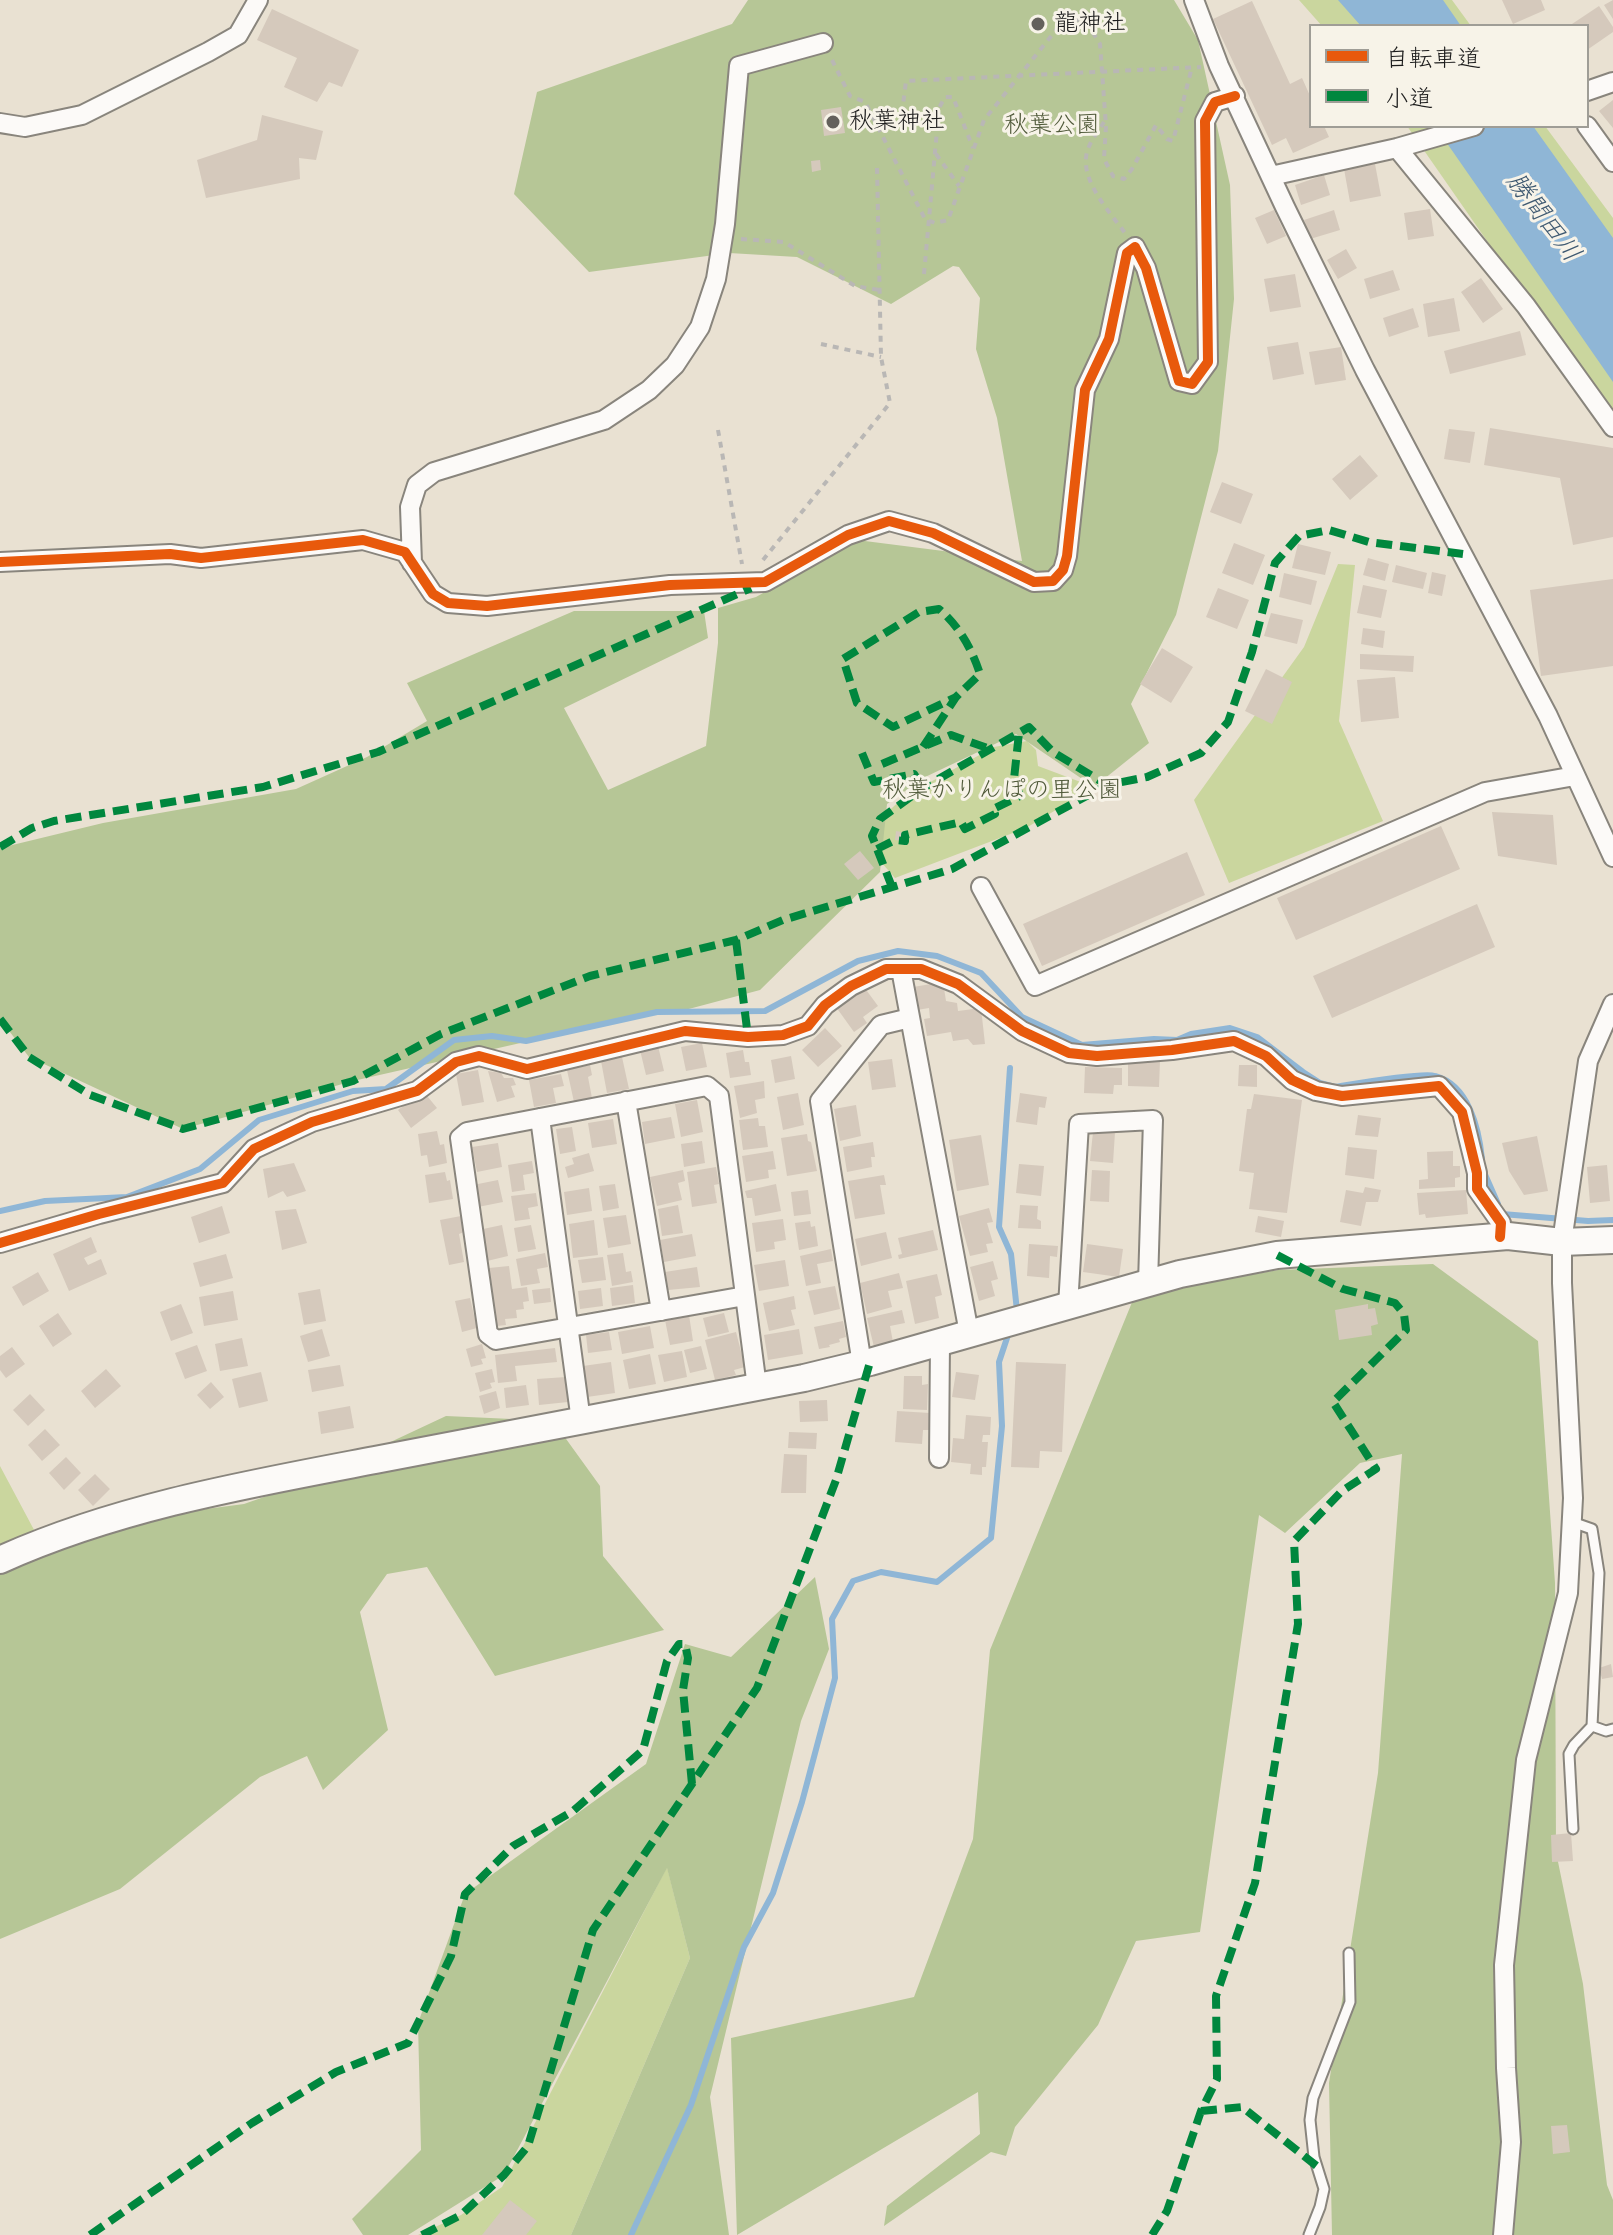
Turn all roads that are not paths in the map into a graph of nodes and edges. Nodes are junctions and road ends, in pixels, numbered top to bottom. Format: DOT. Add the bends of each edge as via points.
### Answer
graph roads {
  1 [pos="258,0"];
  2 [pos="1194,0"];
  3 [pos="823,43"];
  4 [pos="1613,82"];
  5 [pos="1589,90"];
  6 [pos="1235,96"];
  7 [pos="0,123"];
  8 [pos="1467,128"];
  9 [pos="1588,128"];
  10 [pos="1397,148"];
  11 [pos="1613,162"];
  12 [pos="1271,176"];
  13 [pos="1613,427"];
  14 [pos="0,562"];
  15 [pos="412,563"];
  16 [pos="1575,776"];
  17 [pos="1613,857"];
  18 [pos="981,887"];
  19 [pos="901,969"];
  20 [pos="1613,1004"];
  21 [pos="910,1018"];
  22 [pos="626,1101"];
  23 [pos="540,1118"];
  24 [pos="1500,1237"];
  25 [pos="1563,1238"];
  26 [pos="1613,1240"];
  27 [pos="0,1243"];
  28 [pos="1148,1283"];
  29 [pos="745,1296"];
  30 [pos="1068,1306"];
  31 [pos="661,1311"];
  32 [pos="568,1327"];
  33 [pos="969,1333"];
  34 [pos="940,1342"];
  35 [pos="862,1364"];
  36 [pos="757,1387"];
  37 [pos="581,1421"];
  38 [pos="939,1458"];
  39 [pos="1572,1521"];
  40 [pos="0,1560"];
  41 [pos="1592,1726"];
  42 [pos="1613,1729"];
  43 [pos="1573,1829"];
  44 [pos="1349,1953"];
  45 [pos="1309,2235"];
  46 [pos="1503,2235"];
  1 -- 7 [label="street" via="238,35 82,115 25,127"];
  2 -- 6 [label="street"];
  3 -- 15 [label="street" via="739,66 716,279 700,327 675,365 604,420 434,472 417,485 410,507"];
  4 -- 5 [label="street"];
  6 -- 12 [label="street"];
  6 -- 15 [label="street" via="1215,102 1205,121 1208,362 1192,384 1179,381 1135,247 1127,253 1109,339 1085,390 1067,556 1053,581 1034,582 933,533 889,521 848,535 765,582 670,585 487,606 441,599"];
  8 -- 10 [label="street"];
  9 -- 11 [label="street"];
  10 -- 12 [label="street"];
  10 -- 13 [label="street" via="1526,306"];
  12 -- 16 [label="street"];
  14 -- 15 [label="street" via="170,554 201,558 363,540 405,552"];
  16 -- 17 [label="street"];
  16 -- 18 [label="street" via="1485,792 1035,986"];
  19 -- 21 [label="street"];
  19 -- 24 [label="street" via="921,969 958,984 1022,1031 1069,1053 1097,1056 1234,1041 1316,1091 1342,1096 1439,1086 1462,1112 1477,1189 1501,1223"];
  19 -- 27 [label="street" via="886,969 851,986 808,1026 783,1035 685,1031 527,1069 479,1056 456,1062 417,1091 312,1122 254,1149 223,1183"];
  20 -- 25 [label="street" via="1588,1061"];
  21 -- 33 [label="street"];
  21 -- 35 [label="street" via="881,1025 820,1101"];
  22 -- 23 [label="street"];
  22 -- 29 [label="street" via="707,1086 719,1096"];
  22 -- 31 [label="street"];
  23 -- 32 [label="street"];
  23 -- 32 [label="street" via="467,1132 460,1138 488,1334 496,1340"];
  24 -- 25 [label="street"];
  24 -- 28 [label="street" via="1277,1255"];
  25 -- 26 [label="street"];
  25 -- 39 [label="street"];
  28 -- 30 [label="street"];
  28 -- 30 [label="street" via="1153,1120 1079,1124"];
  29 -- 31 [label="street"];
  29 -- 36 [label="street"];
  30 -- 33 [label="street"];
  31 -- 32 [label="street"];
  32 -- 37 [label="street"];
  33 -- 34 [label="street"];
  34 -- 35 [label="street"];
  34 -- 38 [label="street"];
  35 -- 36 [label="street"];
  36 -- 37 [label="street"];
  37 -- 40 [label="street" via="152,1508 67,1532"];
  39 -- 41 [label="lane" via="1592,1529 1599,1573"];
  39 -- 46 [label="street" via="1568,1593 1526,1760 1504,1965 1511,2142"];
  41 -- 42 [label="lane"];
  41 -- 43 [label="lane" via="1569,1754"];
  44 -- 45 [label="lane" via="1350,2002 1313,2098 1314,2157 1324,2189"];
}
